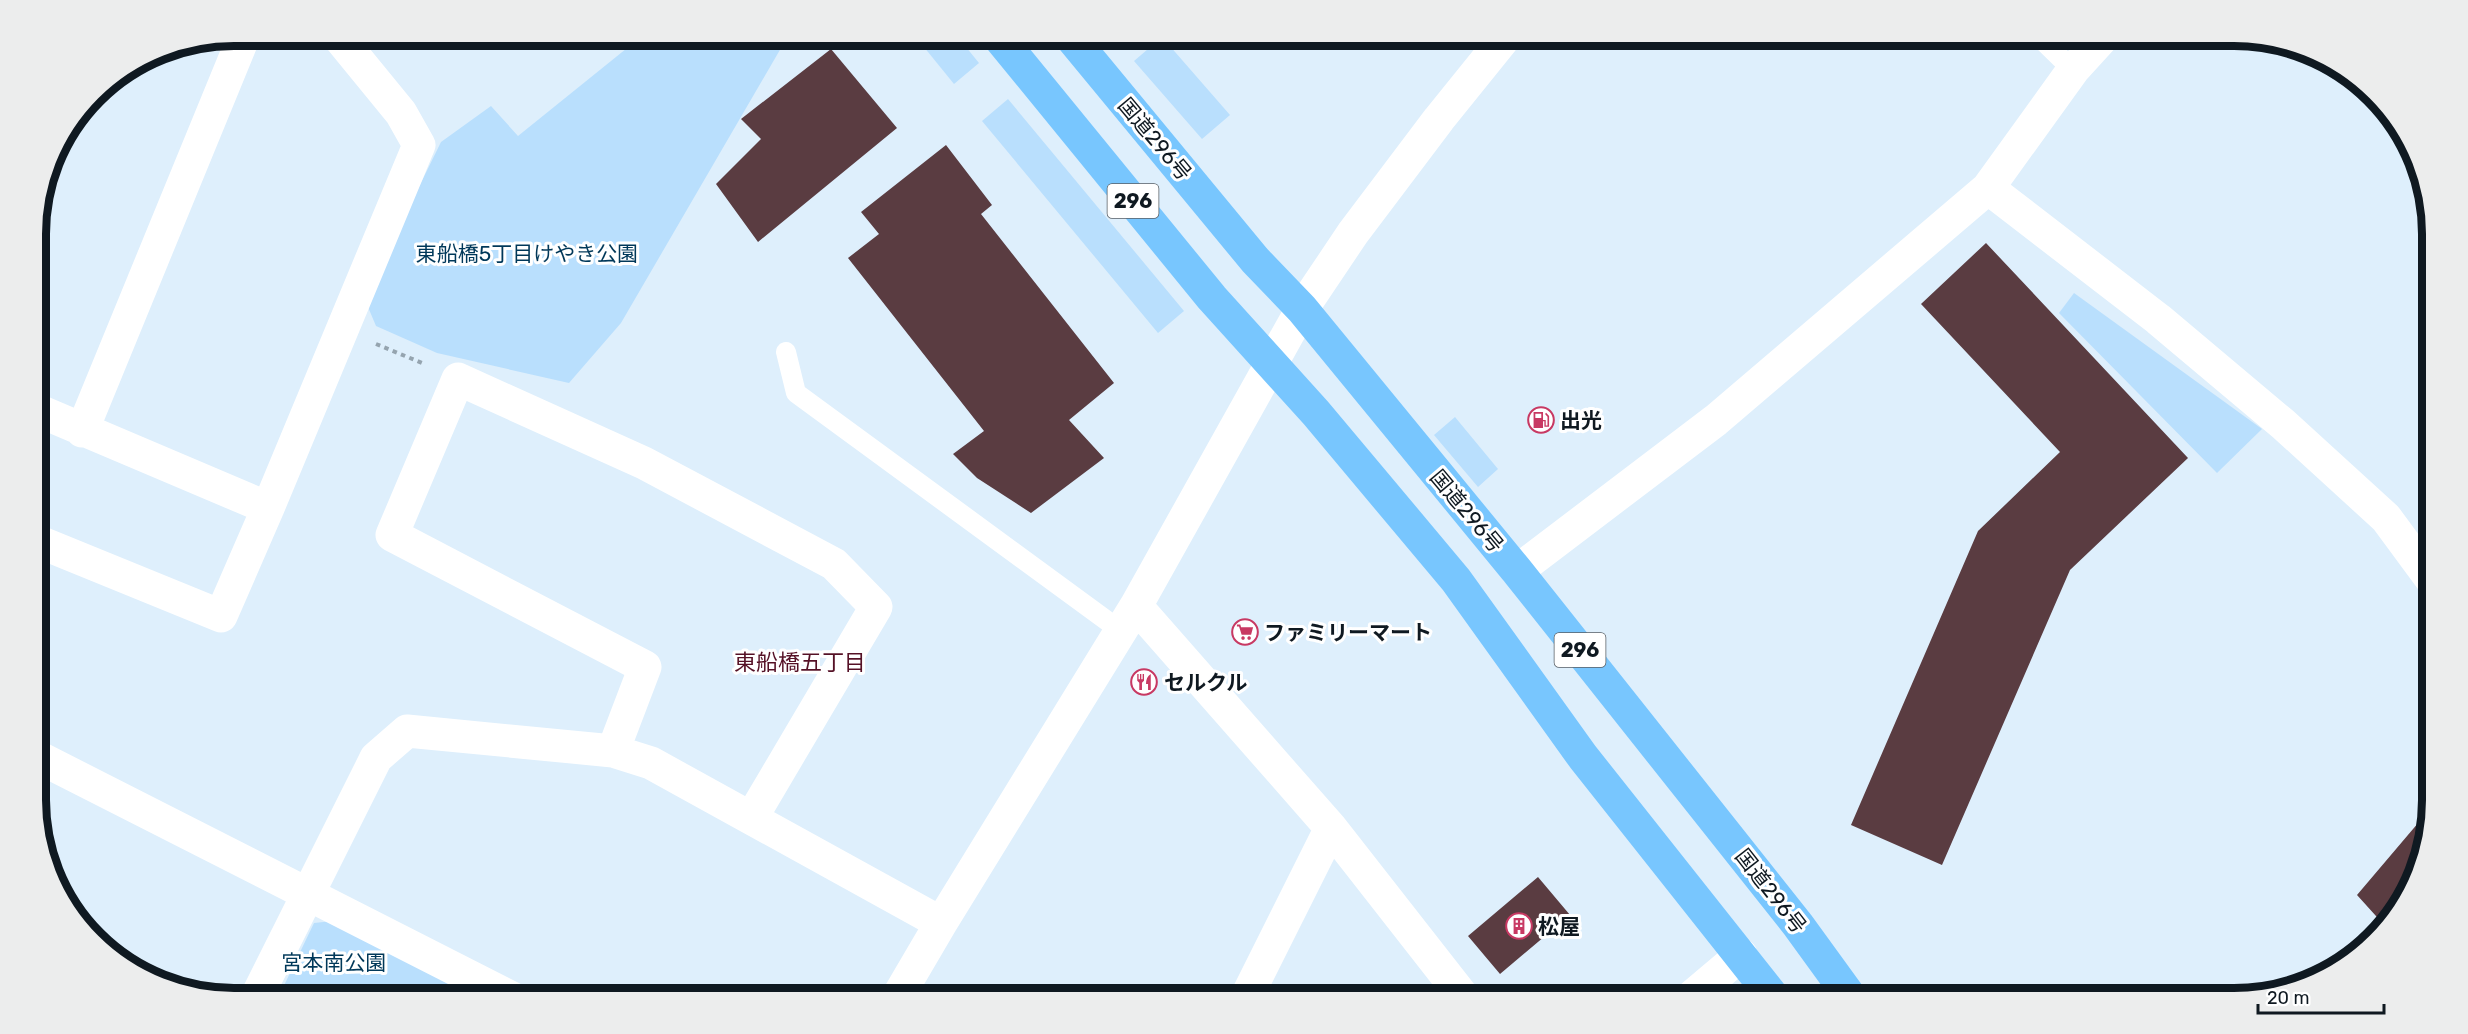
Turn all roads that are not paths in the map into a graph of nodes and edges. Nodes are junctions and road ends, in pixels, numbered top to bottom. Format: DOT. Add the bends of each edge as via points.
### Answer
graph roads {
  1 [pos="240,46"];
  2 [pos="346,46"];
  3 [pos="1006,46"];
  4 [pos="1078,46"];
  5 [pos="1498,46"];
  6 [pos="2048,46"];
  7 [pos="2095,46"];
  8 [pos="2073,70"];
  9 [pos="1988,188"];
  10 [pos="1302,309"];
  11 [pos="786,352"];
  12 [pos="1272,362"];
  13 [pos="47,414"];
  14 [pos="82,430"];
  15 [pos="268,508"];
  16 [pos="47,545"];
  17 [pos="2422,567"];
  18 [pos="1517,570"];
  19 [pos="1128,619"];
  20 [pos="613,751"];
  21 [pos="47,762"];
  22 [pos="752,817"];
  23 [pos="1331,828"];
  24 [pos="308,894"];
  25 [pos="941,923"];
  26 [pos="1741,955"];
  27 [pos="1251,987"];
  28 [pos="1456,987"];
  29 [pos="1703,987"];
  30 [pos="1766,987"];
  31 [pos="1843,987"];
  32 [pos="261,988"];
  33 [pos="492,988"];
  34 [pos="903,988"];
  1 -- 14 [label="street"];
  2 -- 15 [label="street" via="401,112 418,145"];
  3 -- 12 [label="highway, 296" via="1212,298"];
  4 -- 10 [label="highway, 国道296号 / 296" via="1255,260"];
  5 -- 10 [label="street" via="1335,256"];
  6 -- 8 [label="lane"];
  7 -- 8 [label="street"];
  8 -- 9 [label="street"];
  9 -- 17 [label="street" via="2158,319 2283,424 2386,518"];
  9 -- 18 [label="street" via="1716,420"];
  10 -- 12 [label="street"];
  10 -- 18 [label="highway, 国道296号 / 296"];
  11 -- 19 [label="lane" via="796,393"];
  12 -- 19 [label="street"];
  12 -- 26 [label="highway, 296" via="1456,580 1583,757"];
  13 -- 14 [label="street"];
  14 -- 15 [label="street"];
  15 -- 16 [label="street" via="221,616"];
  18 -- 31 [label="highway, 国道296号 / 296"];
  19 -- 23 [label="street"];
  19 -- 25 [label="street"];
  20 -- 22 [label="street" via="651,763"];
  20 -- 22 [label="street" via="645,667 392,535 458,379 644,463 834,564 876,607"];
  20 -- 24 [label="street" via="406,731 376,758"];
  21 -- 24 [label="street"];
  22 -- 25 [label="street"];
  23 -- 27 [label="street"];
  23 -- 28 [label="street"];
  24 -- 32 [label="street"];
  24 -- 33 [label="street"];
  25 -- 34 [label="street"];
  26 -- 29 [label="street"];
  26 -- 30 [label="highway, 296"];
}
